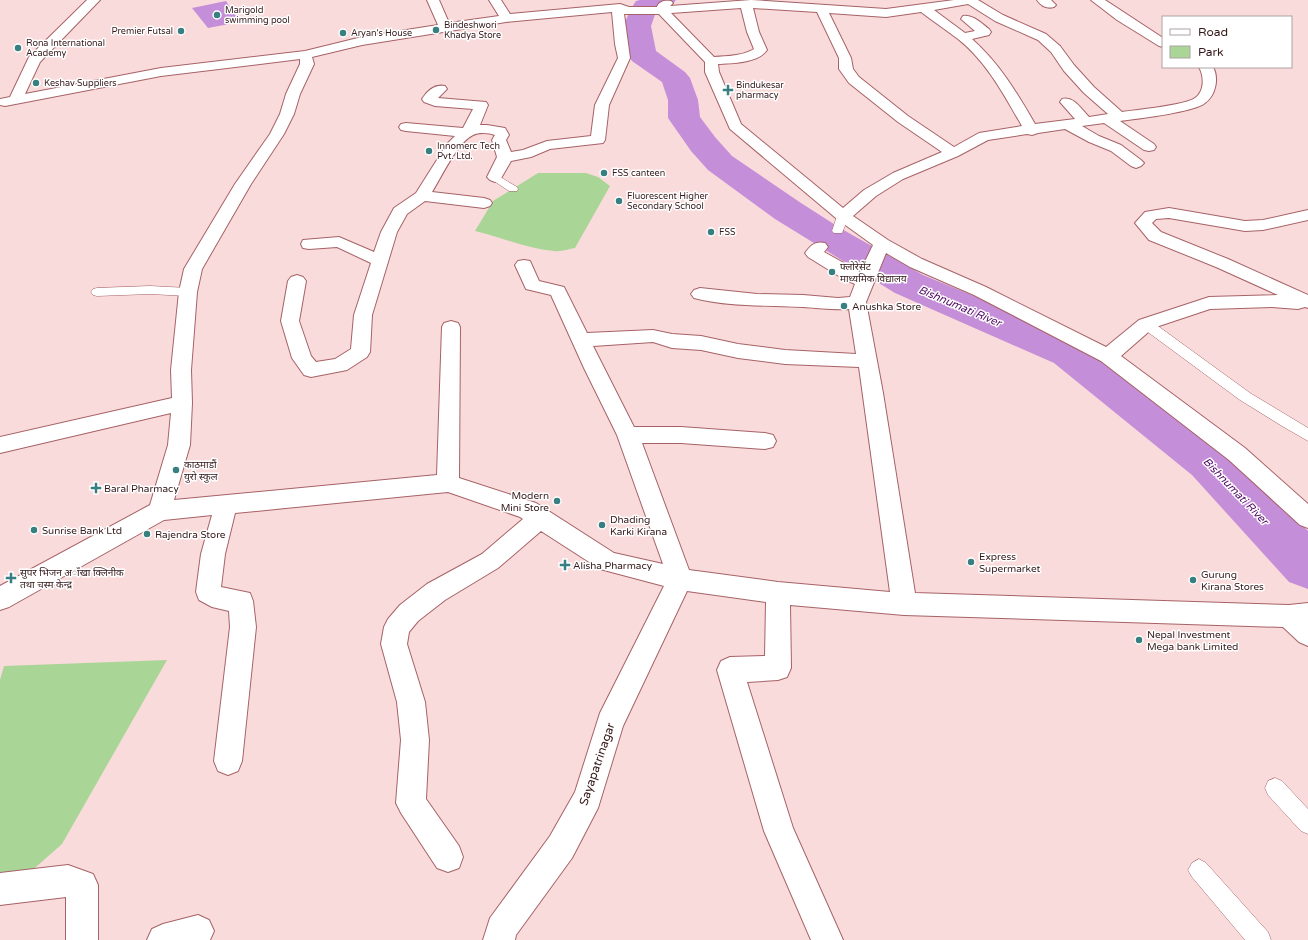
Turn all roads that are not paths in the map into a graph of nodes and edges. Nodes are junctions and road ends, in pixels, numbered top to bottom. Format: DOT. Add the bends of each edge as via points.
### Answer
graph roads {
  1 [pos="94,0"];
  2 [pos="433,0"];
  3 [pos="495,0"];
  4 [pos="606,0"];
  5 [pos="647,0"];
  6 [pos="671,0"];
  7 [pos="969,0"];
  8 [pos="1097,0"];
  9 [pos="746,2"];
  10 [pos="926,4"];
  11 [pos="820,8"];
  12 [pos="624,10"];
  13 [pos="660,11"];
  14 [pos="506,18"];
  15 [pos="966,19"];
  16 [pos="445,28"];
  17 [pos="963,37"];
  18 [pos="1162,42"];
  19 [pos="305,55"];
  20 [pos="711,61"];
  21 [pos="1207,68"];
  22 [pos="440,89"];
  23 [pos="15,100"];
  24 [pos="1067,102"];
  25 [pos="0,103"];
  26 [pos="1113,118"];
  27 [pos="1086,122"];
  28 [pos="1067,124"];
  29 [pos="406,127"];
  30 [pos="468,131"];
  31 [pos="1032,131"];
  32 [pos="1149,147"];
  33 [pos="953,153"];
  34 [pos="505,157"];
  35 [pos="1136,163"];
  36 [pos="495,177"];
  37 [pos="513,189"];
  38 [pos="422,196"];
  39 [pos="484,203"];
  40 [pos="1308,215"];
  41 [pos="841,224"];
  42 [pos="309,244"];
  43 [pos="819,246"];
  44 [pos="879,249"];
  45 [pos="380,262"];
  46 [pos="524,265"];
  47 [pos="865,279"];
  48 [pos="297,281"];
  49 [pos="97,292"];
  50 [pos="188,292"];
  51 [pos="700,294"];
  52 [pos="857,302"];
  53 [pos="1308,303"];
  54 [pos="1146,324"];
  55 [pos="451,327"];
  56 [pos="581,340"];
  57 [pos="1108,356"];
  58 [pos="867,361"];
  59 [pos="182,403"];
  60 [pos="628,434"];
  61 [pos="1308,436"];
  62 [pos="765,441"];
  63 [pos="0,445"];
  64 [pos="448,483"];
  65 [pos="226,505"];
  66 [pos="160,511"];
  67 [pos="540,518"];
  68 [pos="1308,518"];
  69 [pos="680,579"];
  70 [pos="778,594"];
  71 [pos="0,600"];
  72 [pos="904,604"];
  73 [pos="1298,615"];
  74 [pos="1308,634"];
  75 [pos="228,761"];
  76 [pos="1275,788"];
  77 [pos="1308,824"];
  78 [pos="448,858"];
  79 [pos="1199,870"];
  80 [pos="0,889"];
  81 [pos="198,931"];
  82 [pos="82,940"];
  83 [pos="163,940"];
  84 [pos="499,940"];
  85 [pos="826,940"];
  86 [pos="1260,940"];
  1 -- 23 [label="street" via="34,60"];
  2 -- 16 [label="street"];
  3 -- 14 [label="street"];
  4 -- 12 [label="street"];
  5 -- 12 [label="street"];
  6 -- 13 [label="street"];
  7 -- 10 [label="street" via="940,6"];
  7 -- 26 [label="street" via="999,18 1042,37 1056,49 1069,68"];
  8 -- 18 [label="street"];
  9 -- 11 [label="street"];
  9 -- 13 [label="street"];
  9 -- 20 [label="street" via="753,32 761,50 751,56"];
  10 -- 11 [label="street" via="886,13"];
  10 -- 17 [label="street"];
  11 -- 33 [label="street" via="845,58 846,69 854,80 903,119"];
  12 -- 13 [label="street"];
  12 -- 14 [label="street" via="546,9"];
  12 -- 34 [label="street" via="618,13 624,58 602,105 598,140 547,145 526,154"];
  13 -- 20 [label="street"];
  14 -- 16 [label="street"];
  15 -- 17 [label="street" via="985,32"];
  16 -- 19 [label="street" via="362,41"];
  17 -- 31 [label="street" via="1003,81"];
  19 -- 23 [label="street" via="161,72"];
  19 -- 50 [label="street" via="307,64 287,114 193,269"];
  20 -- 41 [label="street" via="712,72 735,126"];
  21 -- 26 [label="street" via="1210,74 1208,90 1200,100 1181,107"];
  22 -- 30 [label="street" via="429,99 435,102 481,105"];
  23 -- 25 [label="street"];
  24 -- 27 [label="street"];
  26 -- 27 [label="street"];
  26 -- 32 [label="street"];
  27 -- 28 [label="street"];
  28 -- 31 [label="street"];
  28 -- 35 [label="street" via="1116,148"];
  29 -- 30 [label="street"];
  30 -- 34 [label="street" via="500,131 502,136 499,140"];
  30 -- 38 [label="street" via="454,144"];
  31 -- 33 [label="street" via="984,136"];
  33 -- 41 [label="street" via="898,176 870,193"];
  34 -- 36 [label="street"];
  36 -- 37 [label="lane"];
  38 -- 39 [label="street"];
  38 -- 45 [label="street" via="400,211 389,232"];
  40 -- 53 [label="street" via="1246,226 1169,213 1151,215 1143,223 1155,236 1222,263"];
  41 -- 44 [label="street"];
  42 -- 45 [label="street" via="339,242"];
  43 -- 47 [label="street" via="814,253 848,274"];
  44 -- 47 [label="street"];
  44 -- 57 [label="street" via="980,291"];
  45 -- 48 [label="street" via="362,315 360,352 340,365 311,370 302,358 290,321"];
  46 -- 56 [label="street" via="532,285 558,291"];
  47 -- 52 [label="street"];
  49 -- 50 [label="lane"];
  50 -- 59 [label="street" via="180,370"];
  51 -- 52 [label="street" via="757,300 803,300 838,304"];
  52 -- 58 [label="street"];
  53 -- 54 [label="street" via="1209,303"];
  54 -- 57 [label="street"];
  54 -- 61 [label="lane" via="1201,366"];
  55 -- 64 [label="street"];
  56 -- 58 [label="street" via="653,336 785,357"];
  56 -- 60 [label="street"];
  57 -- 68 [label="street" via="1238,454"];
  58 -- 72 [label="street"];
  59 -- 63 [label="street"];
  59 -- 66 [label="street" via="179,445"];
  60 -- 62 [label="street" via="688,435"];
  60 -- 69 [label="street"];
  64 -- 65 [label="street"];
  64 -- 67 [label="street" via="528,510"];
  65 -- 66 [label="street"];
  65 -- 75 [label="street" via="213,554 208,592 221,598 241,601 243,627"];
  66 -- 71 [label="street"];
  67 -- 69 [label="street" via="608,562"];
  67 -- 78 [label="street" via="490,561 436,592 409,613 397,627 394,644 411,702 415,740 411,803"];
  69 -- 70 [label="street"];
  69 -- 84 [label="street, Sayapatrinagar" via="610,723 588,798 561,847 501,928"];
  70 -- 72 [label="street"];
  70 -- 85 [label="street" via="778,668 730,670 779,831"];
  72 -- 73 [label="street"];
  73 -- 74 [label="street"];
  76 -- 77 [label="lane"];
  79 -- 86 [label="lane"];
  80 -- 82 [label="street" via="68,881 82,885"];
  81 -- 83 [label="street"];
}
